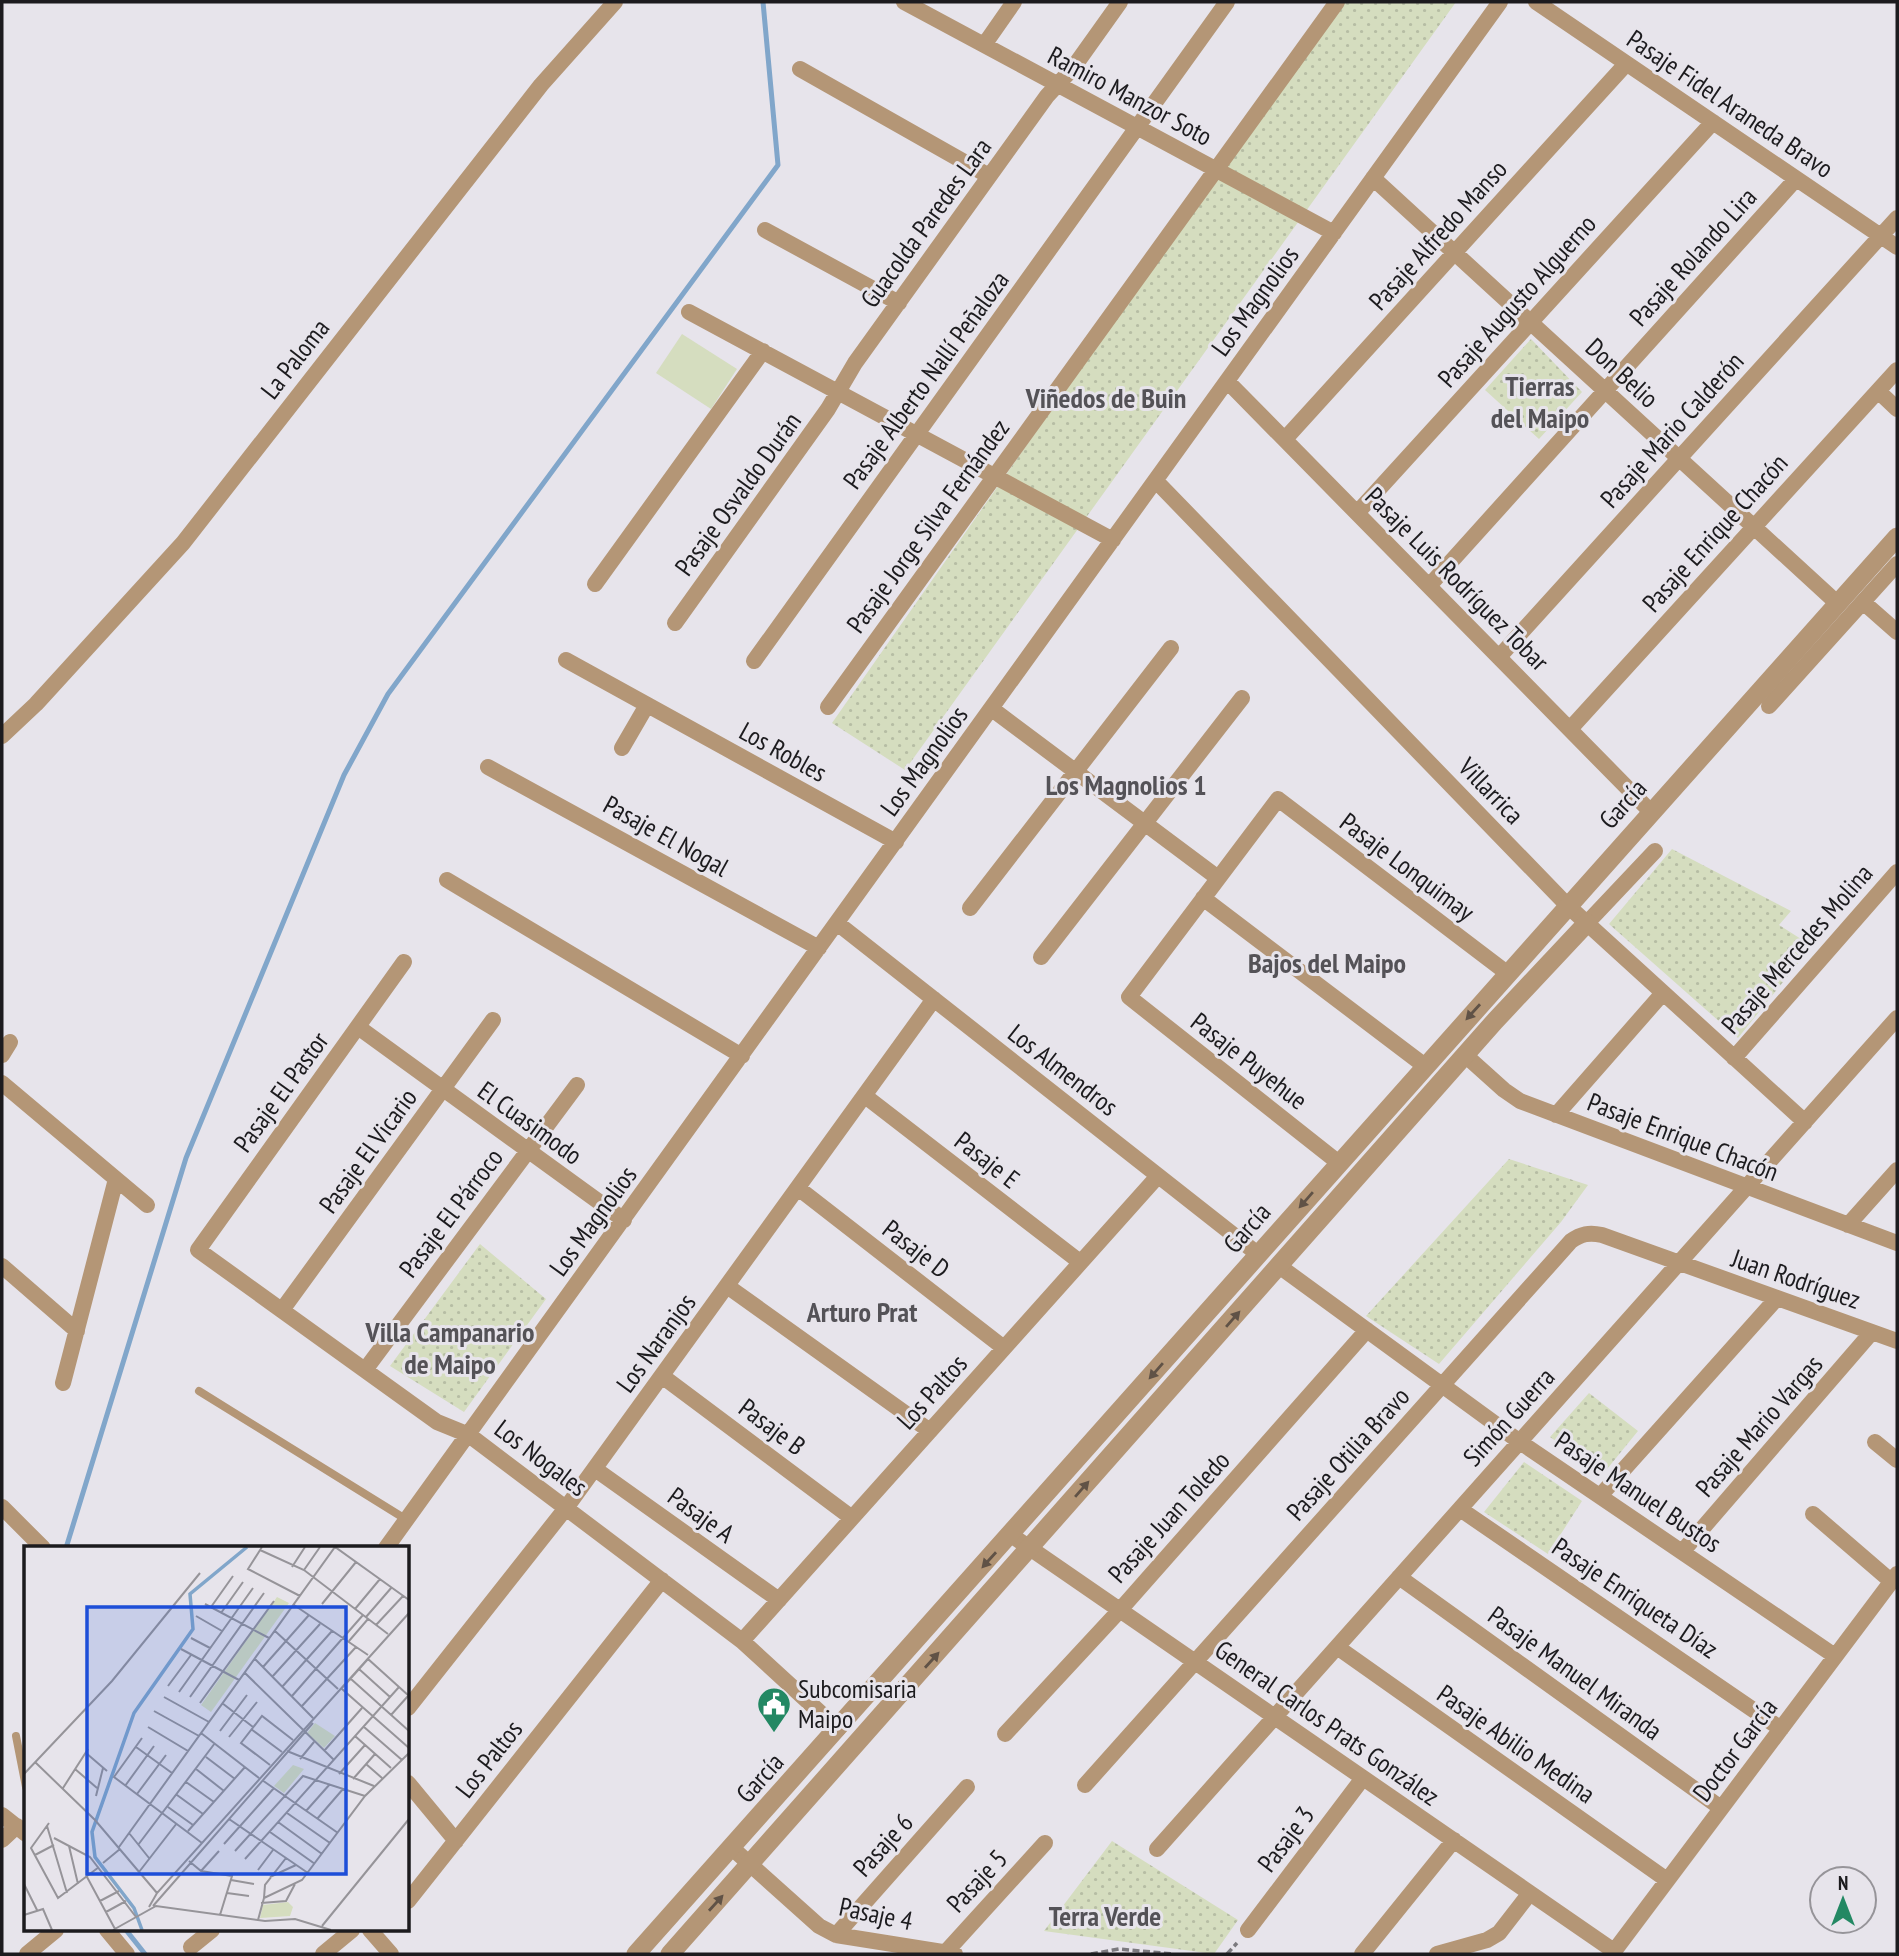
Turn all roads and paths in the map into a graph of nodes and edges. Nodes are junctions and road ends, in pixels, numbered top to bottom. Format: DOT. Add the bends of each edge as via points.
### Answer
graph roads {
  1 [pos="615,2"];
  2 [pos="907,2"];
  3 [pos="1014,2"];
  4 [pos="1120,2"];
  5 [pos="1227,2"];
  6 [pos="1337,2"];
  7 [pos="1500,2"];
  8 [pos="1536,2"];
  9 [pos="984,45"];
  10 [pos="1626,64"];
  11 [pos="800,69"];
  12 [pos="1058,85"];
  13 [pos="1713,122"];
  14 [pos="1137,128"];
  15 [pos="1216,170"];
  16 [pos="989,176"];
  17 [pos="1373,178"];
  18 [pos="1796,178"];
  19 [pos="1897,218"];
  20 [pos="765,229"];
  21 [pos="1334,233"];
  22 [pos="1882,237"];
  23 [pos="1897,247"];
  24 [pos="1456,253"];
  25 [pos="899,303"];
  26 [pos="689,312"];
  27 [pos="1531,322"];
  28 [pos="762,351"];
  29 [pos="1897,370"];
  30 [pos="1227,381"];
  31 [pos="1605,390"];
  32 [pos="1878,391"];
  33 [pos="837,392"];
  34 [pos="1897,409"];
  35 [pos="917,435"];
  36 [pos="1285,439"];
  37 [pos="1680,459"];
  38 [pos="995,476"];
  39 [pos="1156,481"];
  40 [pos="1357,513"];
  41 [pos="1754,527"];
  42 [pos="1897,537"];
  43 [pos="1113,540"];
  44 [pos="1897,564"];
  45 [pos="595,584"];
  46 [pos="1429,586"];
  47 [pos="1863,602"];
  48 [pos="1837,603"];
  49 [pos="675,623"];
  50 [pos="1897,632"];
  51 [pos="1171,649"];
  52 [pos="1499,657"];
  53 [pos="566,660"];
  54 [pos="754,661"];
  55 [pos="1242,698"];
  56 [pos="647,705"];
  57 [pos="1769,706"];
  58 [pos="828,707"];
  59 [pos="992,709"];
  60 [pos="1570,729"];
  61 [pos="2,736"];
  62 [pos="622,748"];
  63 [pos="488,766"];
  64 [pos="1076,772"];
  65 [pos="1651,812"];
  66 [pos="1145,823"];
  67 [pos="896,842"];
  68 [pos="1655,851"];
  69 [pos="1897,872"];
  70 [pos="1218,878"];
  71 [pos="447,880"];
  72 [pos="1203,898"];
  73 [pos="1568,906"];
  74 [pos="970,908"];
  75 [pos="837,923"];
  76 [pos="1587,923"];
  77 [pos="819,948"];
  78 [pos="1041,957"];
  79 [pos="404,962"];
  80 [pos="1507,973"];
  81 [pos="1663,993"];
  82 [pos="934,999"];
  83 [pos="1897,1018"];
  84 [pos="493,1020"];
  85 [pos="358,1027"];
  86 [pos="1465,1055"];
  87 [pos="742,1056"];
  88 [pos="1734,1058"];
  89 [pos="1425,1066"];
  90 [pos="2,1083"];
  91 [pos="577,1085"];
  92 [pos="442,1090"];
  93 [pos="864,1096"];
  94 [pos="1556,1115"];
  95 [pos="1805,1122"];
  96 [pos="528,1151"];
  97 [pos="1339,1163"];
  98 [pos="1897,1170"];
  99 [pos="1158,1175"];
  100 [pos="116,1179"];
  101 [pos="1746,1187"];
  102 [pos="798,1188"];
  103 [pos="147,1205"];
  104 [pos="624,1220"];
  105 [pos="1848,1225"];
  106 [pos="1897,1243"];
  107 [pos="198,1250"];
  108 [pos="1259,1255"];
  109 [pos="1080,1262"];
  110 [pos="1679,1264"];
  111 [pos="2,1266"];
  112 [pos="1279,1266"];
  113 [pos="727,1286"];
  114 [pos="1777,1298"];
  115 [pos="282,1310"];
  116 [pos="1367,1330"];
  117 [pos="77,1331"];
  118 [pos="1872,1332"];
  119 [pos="1897,1340"];
  120 [pos="1004,1348"];
  121 [pos="365,1370"];
  122 [pos="662,1376"];
  123 [pos="63,1383"];
  124 [pos="1442,1385"];
  125 [pos="199,1391"];
  126 [pos="930,1431"];
  127 [pos="469,1435"];
  128 [pos="1520,1442"];
  129 [pos="1875,1442"];
  130 [pos="1897,1460"];
  131 [pos="595,1469"];
  132 [pos="1600,1496"];
  133 [pos="2,1507"];
  134 [pos="566,1508"];
  135 [pos="1460,1509"];
  136 [pos="1813,1514"];
  137 [pos="852,1518"];
  138 [pos="407,1520"];
  139 [pos="1011,1535"];
  140 [pos="41,1546"];
  141 [pos="388,1546"];
  142 [pos="1031,1548"];
  143 [pos="1682,1552"];
  144 [pos="1399,1577"];
  145 [pos="1894,1578"];
  146 [pos="662,1580"];
  147 [pos="779,1600"];
  148 [pos="1120,1609"];
  149 [pos="742,1641"];
  150 [pos="1337,1647"];
  151 [pos="1835,1656"];
  152 [pos="1195,1662"];
  153 [pos="410,1704"];
  154 [pos="1274,1716"];
  155 [pos="1781,1728"];
  156 [pos="838,1730"];
  157 [pos="1005,1734"];
  158 [pos="16,1736"];
  159 [pos="24,1777"];
  160 [pos="1363,1778"];
  161 [pos="410,1785"];
  162 [pos="1085,1785"];
  163 [pos="967,1787"];
  164 [pos="1721,1808"];
  165 [pos="2,1815"];
  166 [pos="22,1830"];
  167 [pos="2,1840"];
  168 [pos="1454,1840"];
  169 [pos="456,1841"];
  170 [pos="1045,1843"];
  171 [pos="732,1848"];
  172 [pos="1157,1849"];
  173 [pos="750,1864"];
  174 [pos="1667,1880"];
  175 [pos="1530,1893"];
  176 [pos="410,1898"];
  177 [pos="1248,1930"];
  178 [pos="54,1932"];
  179 [pos="109,1932"];
  180 [pos="210,1932"];
  181 [pos="350,1932"];
  182 [pos="378,1933"];
  183 [pos="836,1935"];
  184 [pos="191,1947"];
  185 [pos="950,1953"];
  186 [pos="1613,1953"];
  187 [pos="27,1954"];
  188 [pos="127,1954"];
  189 [pos="323,1954"];
  190 [pos="391,1954"];
  191 [pos="636,1954"];
  192 [pos="670,1954"];
  193 [pos="1091,1954"];
  194 [pos="1173,1954"];
  195 [pos="1362,1954"];
  196 [pos="1437,1954"];
  1 -- 61 [label="street, La Paloma" via="541,85 183,542"];
  2 -- 9 [label="street, Ramiro Manzor Soto"];
  3 -- 9 [label="street"];
  4 -- 12 [label="street, Guacolda Paredes Lara"];
  5 -- 14 [label="street, Pasaje Alberto Nallí Peñaloza"];
  6 -- 15 [label="street, Pasaje Jorge Silva Fernández"];
  7 -- 17 [label="street, Los Magnolios"];
  8 -- 10 [label="street, Pasaje Fidel Araneda Bravo"];
  9 -- 12 [label="street, Ramiro Manzor Soto"];
  10 -- 13 [label="street, Pasaje Fidel Araneda Bravo"];
  10 -- 24 [label="street, Pasaje Alfredo Manso"];
  11 -- 16 [label="street"];
  12 -- 14 [label="street, Ramiro Manzor Soto"];
  12 -- 16 [label="street, Guacolda Paredes Lara"];
  13 -- 18 [label="street, Pasaje Fidel Araneda Bravo"];
  13 -- 27 [label="street, Pasaje Augusto Alguerno"];
  14 -- 15 [label="street, Ramiro Manzor Soto"];
  14 -- 35 [label="street, Pasaje Alberto Nallí Peñaloza"];
  15 -- 21 [label="street, Ramiro Manzor Soto"];
  15 -- 38 [label="street, Pasaje Jorge Silva Fernández"];
  16 -- 25 [label="street, Guacolda Paredes Lara"];
  17 -- 21 [label="street, Los Magnolios"];
  17 -- 24 [label="street, Don Belio"];
  18 -- 22 [label="street, Pasaje Fidel Araneda Bravo"];
  18 -- 31 [label="street, Pasaje Rolando Lira"];
  19 -- 22 [label="street, Pasaje Mario Calderón"];
  20 -- 25 [label="street"];
  21 -- 30 [label="street, Los Magnolios"];
  22 -- 23 [label="street, Pasaje Fidel Araneda Bravo"];
  22 -- 37 [label="street, Pasaje Mario Calderón"];
  24 -- 27 [label="street, Don Belio"];
  24 -- 36 [label="street, Pasaje Alfredo Manso"];
  25 -- 33 [label="street, Guacolda Paredes Lara"];
  26 -- 28 [label="street"];
  27 -- 31 [label="street, Don Belio"];
  27 -- 40 [label="street, Pasaje Augusto Alguerno"];
  28 -- 33 [label="street"];
  28 -- 45 [label="street"];
  29 -- 32 [label="street, Pasaje Enrique Chacón"];
  30 -- 36 [label="street, Pasaje Luis Rodríguez Tobar"];
  30 -- 39 [label="street, Los Magnolios"];
  31 -- 37 [label="street, Don Belio"];
  31 -- 46 [label="street, Pasaje Rolando Lira"];
  32 -- 34 [label="street"];
  32 -- 41 [label="street, Pasaje Enrique Chacón"];
  33 -- 35 [label="street"];
  33 -- 49 [label="street, Pasaje Osvaldo Durán"];
  35 -- 38 [label="street"];
  35 -- 54 [label="street, Pasaje Alberto Nallí Peñaloza"];
  36 -- 40 [label="street, Pasaje Luis Rodríguez Tobar"];
  37 -- 41 [label="street, Don Belio"];
  37 -- 52 [label="street, Pasaje Mario Calderón"];
  38 -- 43 [label="street"];
  38 -- 58 [label="street, Pasaje Jorge Silva Fernández"];
  39 -- 43 [label="street, Los Magnolios"];
  39 -- 73 [label="street, Villarrica"];
  40 -- 46 [label="street, Pasaje Luis Rodríguez Tobar"];
  41 -- 48 [label="street, Don Belio"];
  41 -- 60 [label="street, Pasaje Enrique Chacón"];
  42 -- 48 [label="street, García"];
  43 -- 59 [label="street, Los Magnolios"];
  44 -- 47 [label="street"];
  46 -- 52 [label="street, Pasaje Luis Rodríguez Tobar"];
  47 -- 50 [label="street"];
  47 -- 57 [label="street"];
  48 -- 65 [label="street, García"];
  51 -- 64 [label="street"];
  52 -- 60 [label="street, Pasaje Luis Rodríguez Tobar"];
  53 -- 56 [label="street, Los Robles"];
  55 -- 66 [label="street"];
  56 -- 62 [label="street"];
  56 -- 67 [label="street, Los Robles"];
  59 -- 64 [label="street"];
  59 -- 67 [label="street, Los Magnolios"];
  60 -- 65 [label="street, Pasaje Luis Rodríguez Tobar"];
  63 -- 77 [label="street, Pasaje El Nogal"];
  64 -- 66 [label="street"];
  64 -- 74 [label="street"];
  65 -- 73 [label="street, García"];
  66 -- 70 [label="street"];
  66 -- 78 [label="street"];
  67 -- 75 [label="street, Los Magnolios"];
  68 -- 76 [label="street, García"];
  69 -- 88 [label="street, Pasaje Mercedes Molina"];
  70 -- 72 [label="street"];
  70 -- 80 [label="street, Pasaje Lonquimay" via="1278,799"];
  71 -- 87 [label="street"];
  72 -- 89 [label="street"];
  72 -- 97 [label="street, Pasaje Puyehue" via="1129,997"];
  73 -- 76 [label="street, Villarrica"];
  73 -- 80 [label="street, García"];
  75 -- 77 [label="street, Los Magnolios"];
  75 -- 82 [label="street, Los Almendros"];
  76 -- 81 [label="street, Villarrica"];
  76 -- 86 [label="street, García"];
  77 -- 87 [label="street, Los Magnolios"];
  79 -- 85 [label="street, Pasaje El Pastor"];
  80 -- 89 [label="street, García, one-way"];
  81 -- 88 [label="street, Villarrica"];
  81 -- 94 [label="street"];
  82 -- 93 [label="street, Los Naranjos"];
  82 -- 99 [label="street, Los Almendros"];
  83 -- 95 [label="street, Simón Guerra"];
  84 -- 92 [label="street, Pasaje El Vicario"];
  85 -- 92 [label="street, El Cuasimodo"];
  85 -- 107 [label="street, Pasaje El Pastor"];
  86 -- 94 [label="street, Pasaje Enrique Chacón" via="1520,1101"];
  86 -- 112 [label="street, García"];
  87 -- 104 [label="street, Los Magnolios"];
  88 -- 95 [label="street, Villarrica"];
  89 -- 97 [label="street, García"];
  90 -- 100 [label="street"];
  91 -- 96 [label="street, Pasaje El Párroco"];
  92 -- 96 [label="street, El Cuasimodo"];
  92 -- 115 [label="street, Pasaje El Vicario"];
  93 -- 102 [label="street, Los Naranjos"];
  93 -- 109 [label="street, Pasaje E"];
  94 -- 101 [label="street, Pasaje Enrique Chacón"];
  95 -- 101 [label="street, Simón Guerra"];
  96 -- 104 [label="street, El Cuasimodo"];
  96 -- 121 [label="street, Pasaje El Párroco"];
  97 -- 108 [label="street, García, one-way"];
  98 -- 105 [label="street"];
  99 -- 108 [label="street, Los Almendros"];
  99 -- 109 [label="street, Los Paltos"];
  100 -- 103 [label="street"];
  100 -- 117 [label="street"];
  101 -- 105 [label="street, Pasaje Enrique Chacón"];
  101 -- 110 [label="street, Simón Guerra"];
  102 -- 113 [label="street, Los Naranjos"];
  102 -- 120 [label="street, Pasaje D"];
  104 -- 127 [label="street, Los Magnolios"];
  105 -- 106 [label="street, Pasaje Enrique Chacón"];
  107 -- 115 [label="street, Los Nogales"];
  108 -- 139 [label="street, García, one-way"];
  109 -- 120 [label="street, Los Paltos"];
  110 -- 114 [label="street, Juan Rodríguez"];
  110 -- 124 [label="street, Pasaje Otilia Bravo" via="1602,1235 1578,1236"];
  110 -- 128 [label="street, Simón Guerra"];
  111 -- 117 [label="street"];
  112 -- 116 [label="street, Pasaje Manuel Bustos"];
  142 -- 112 [label="street, García, one-way"];
  113 -- 122 [label="street, Los Naranjos"];
  113 -- 126 [label="street"];
  114 -- 118 [label="street, Juan Rodríguez"];
  114 -- 132 [label="street"];
  115 -- 121 [label="street, Los Nogales"];
  116 -- 124 [label="street, Pasaje Manuel Bustos"];
  116 -- 148 [label="street, Pasaje Juan Toledo"];
  117 -- 123 [label="street"];
  118 -- 119 [label="street, Juan Rodríguez"];
  118 -- 143 [label="street, Pasaje Mario Vargas"];
  120 -- 126 [label="street, Los Paltos"];
  121 -- 127 [label="street, Los Nogales" via="438,1422"];
  122 -- 131 [label="street, Los Naranjos"];
  122 -- 137 [label="street, Pasaje B"];
  124 -- 128 [label="street, Pasaje Manuel Bustos"];
  124 -- 152 [label="street, Pasaje Otilia Bravo"];
  125 -- 138 [label="lane"];
  126 -- 137 [label="street, Los Paltos"];
  127 -- 134 [label="street, Los Nogales"];
  127 -- 138 [label="street, Los Magnolios"];
  128 -- 132 [label="street, Pasaje Manuel Bustos"];
  128 -- 135 [label="street, Simón Guerra"];
  129 -- 130 [label="street"];
  131 -- 134 [label="street, Los Naranjos"];
  131 -- 147 [label="street, Pasaje A"];
  132 -- 143 [label="street, Pasaje Manuel Bustos"];
  133 -- 140 [label="street"];
  134 -- 146 [label="street, Los Nogales"];
  134 -- 153 [label="street, Los Naranjos"];
  135 -- 144 [label="street, Simón Guerra"];
  135 -- 155 [label="street, Pasaje Enriqueta Díaz"];
  136 -- 145 [label="street"];
  137 -- 147 [label="street, Los Paltos"];
  138 -- 141 [label="street, Los Magnolios"];
  139 -- 142 [label="street, General Carlos Prats González"];
  139 -- 156 [label="street, García, one-way"];
  142 -- 148 [label="street, General Carlos Prats González"];
  173 -- 142 [label="street, García, one-way"];
  143 -- 151 [label="street, Pasaje Manuel Bustos"];
  144 -- 150 [label="street, Simón Guerra"];
  144 -- 164 [label="street, Pasaje Manuel Miranda"];
  145 -- 151 [label="street, Doctor García"];
  146 -- 149 [label="street, Los Nogales"];
  146 -- 169 [label="street, Los Paltos"];
  147 -- 149 [label="street, Los Paltos"];
  148 -- 152 [label="street, General Carlos Prats González"];
  148 -- 157 [label="street, Pasaje Juan Toledo"];
  149 -- 156 [label="street, Los Nogales"];
  150 -- 154 [label="street, Simón Guerra"];
  150 -- 174 [label="street, Pasaje Abilio Medina"];
  151 -- 155 [label="street, Doctor García"];
  152 -- 154 [label="street, General Carlos Prats González"];
  152 -- 162 [label="street, Pasaje Otilia Bravo"];
  154 -- 160 [label="street, General Carlos Prats González"];
  154 -- 172 [label="street, Simón Guerra"];
  155 -- 164 [label="street, Doctor García"];
  156 -- 171 [label="street, García"];
  158 -- 159 [label="lane"];
  160 -- 168 [label="street, General Carlos Prats González"];
  160 -- 177 [label="street, Pasaje 3"];
  161 -- 169 [label="street"];
  163 -- 183 [label="street, Pasaje 6"];
  164 -- 174 [label="street, Doctor García"];
  165 -- 166 [label="street"];
  166 -- 167 [label="street"];
  168 -- 175 [label="street, General Carlos Prats González"];
  168 -- 195 [label="street"];
  169 -- 176 [label="street, Los Paltos"];
  170 -- 185 [label="street, Pasaje 5"];
  171 -- 173 [label="street, Pasaje 4"];
  171 -- 191 [label="street, García"];
  173 -- 183 [label="street, Pasaje 4" via="819,1926"];
  192 -- 173 [label="street, García, one-way"];
  174 -- 186 [label="street, Doctor García"];
  175 -- 186 [label="street, General Carlos Prats González"];
  175 -- 196 [label="street" via="1499,1934"];
  178 -- 187 [label="street"];
  179 -- 188 [label="street"];
  180 -- 184 [label="street"];
  181 -- 189 [label="street"];
  182 -- 190 [label="street"];
  183 -- 185 [label="street, Pasaje 4"];
  193 -- 194 [label="path" via="1119,1950"];
}
